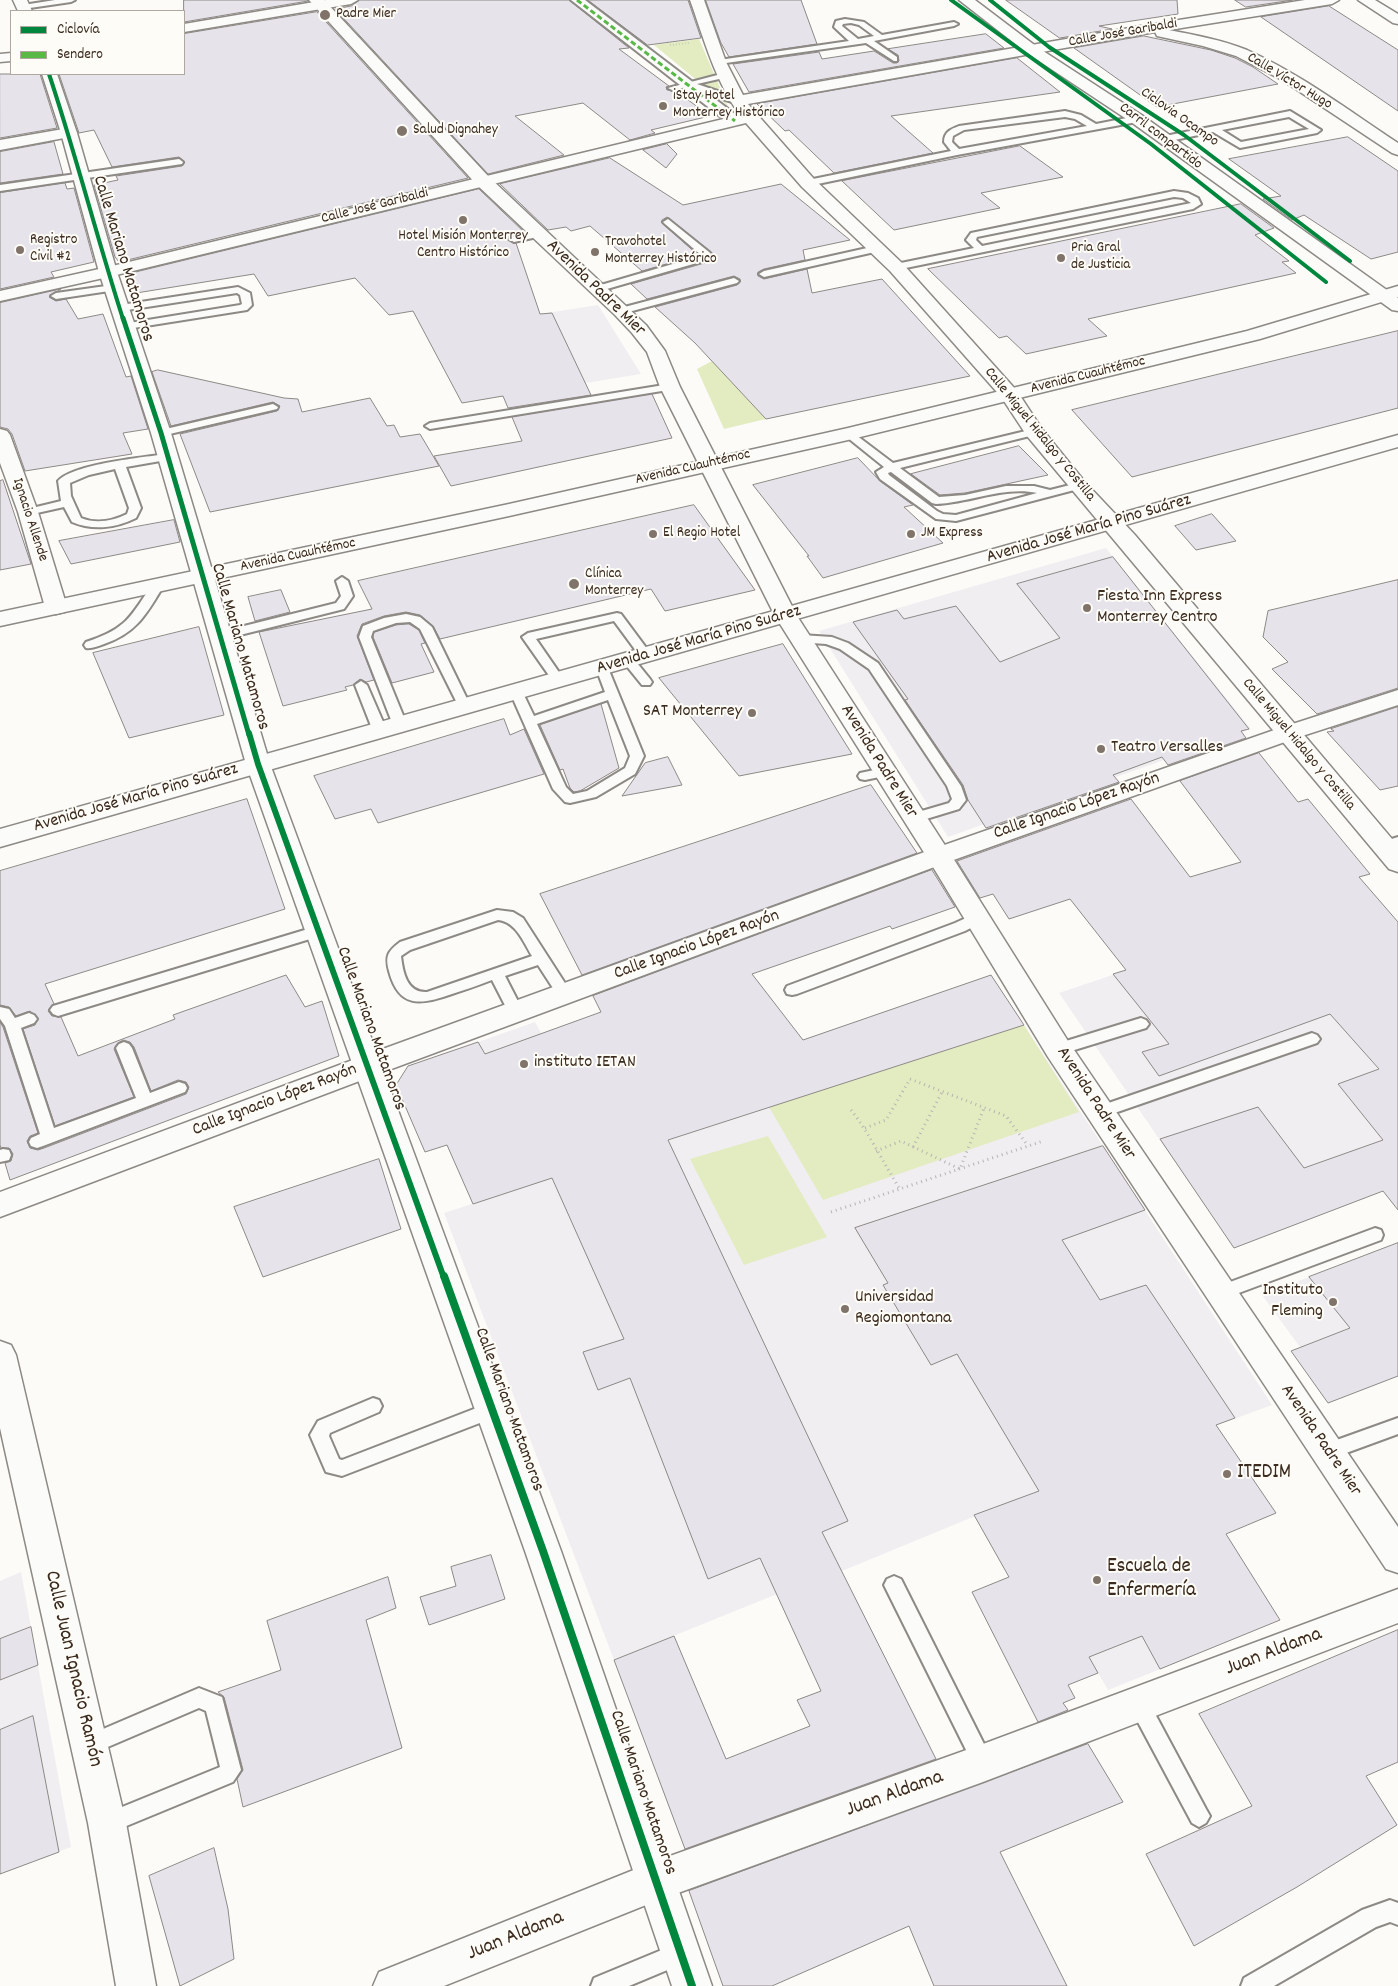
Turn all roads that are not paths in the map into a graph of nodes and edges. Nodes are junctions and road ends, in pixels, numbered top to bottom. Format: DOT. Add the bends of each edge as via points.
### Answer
graph roads {
  1 [pos="71,0"];
  2 [pos="350,0"];
  3 [pos="577,0"];
  4 [pos="697,0"];
  5 [pos="966,0"];
  6 [pos="1332,0"];
  7 [pos="1365,0"];
  8 [pos="318,3"];
  9 [pos="23,6"];
  10 [pos="1398,20"];
  11 [pos="954,24"];
  12 [pos="185,28"];
  13 [pos="1141,30"];
  14 [pos="881,38"];
  15 [pos="868,40"];
  16 [pos="856,42"];
  17 [pos="1032,50"];
  18 [pos="894,59"];
  19 [pos="722,68"];
  20 [pos="49,75"];
  21 [pos="687,84"];
  22 [pos="672,88"];
  23 [pos="738,101"];
  24 [pos="742,119"];
  25 [pos="1137,119"];
  26 [pos="1094,126"];
  27 [pos="1215,129"];
  28 [pos="69,133"];
  29 [pos="1165,139"];
  30 [pos="0,145"];
  31 [pos="1398,150"];
  32 [pos="958,152"];
  33 [pos="179,162"];
  34 [pos="81,176"];
  35 [pos="483,181"];
  36 [pos="808,183"];
  37 [pos="0,188"];
  38 [pos="668,222"];
  39 [pos="538,234"];
  40 [pos="514,239"];
  41 [pos="876,249"];
  42 [pos="980,250"];
  43 [pos="896,267"];
  44 [pos="764,274"];
  45 [pos="734,281"];
  46 [pos="1398,282"];
  47 [pos="597,289"];
  48 [pos="1390,293"];
  49 [pos="0,296"];
  50 [pos="56,296"];
  51 [pos="117,298"];
  52 [pos="178,299"];
  53 [pos="1398,306"];
  54 [pos="621,311"];
  55 [pos="185,317"];
  56 [pos="670,387"];
  57 [pos="1010,395"];
  58 [pos="273,407"];
  59 [pos="430,426"];
  60 [pos="1034,432"];
  61 [pos="848,434"];
  62 [pos="1398,441"];
  63 [pos="164,445"];
  64 [pos="2,447"];
  65 [pos="708,464"];
  66 [pos="120,466"];
  67 [pos="891,467"];
  68 [pos="1078,486"];
  69 [pos="1050,494"];
  70 [pos="68,503"];
  71 [pos="28,512"];
  72 [pos="1112,524"];
  73 [pos="203,576"];
  74 [pos="342,581"];
  75 [pos="158,586"];
  76 [pos="56,607"];
  77 [pos="0,619"];
  78 [pos="793,628"];
  79 [pos="220,636"];
  80 [pos="90,645"];
  81 [pos="638,658"];
  82 [pos="602,668"];
  83 [pos="559,680"];
  84 [pos="646,682"];
  85 [pos="361,685"];
  86 [pos="516,692"];
  87 [pos="612,694"];
  88 [pos="1398,697"];
  89 [pos="465,707"];
  90 [pos="530,722"];
  91 [pos="390,728"];
  92 [pos="1288,733"];
  93 [pos="258,764"];
  94 [pos="913,818"];
  95 [pos="0,838"];
  96 [pos="1393,850"];
  97 [pos="939,856"];
  98 [pos="977,918"];
  99 [pos="318,931"];
  100 [pos="541,958"];
  101 [pos="496,973"];
  102 [pos="792,990"];
  103 [pos="565,995"];
  104 [pos="58,1010"];
  105 [pos="0,1012"];
  106 [pos="516,1012"];
  107 [pos="29,1019"];
  108 [pos="1141,1024"];
  109 [pos="12,1025"];
  110 [pos="1312,1039"];
  111 [pos="124,1048"];
  112 [pos="1058,1049"];
  113 [pos="368,1066"];
  114 [pos="179,1088"];
  115 [pos="145,1101"];
  116 [pos="1100,1112"];
  117 [pos="0,1205"];
  118 [pos="1375,1235"];
  119 [pos="1220,1293"];
  120 [pos="0,1354"];
  121 [pos="373,1406"];
  122 [pos="492,1410"];
  123 [pos="1398,1426"];
  124 [pos="1328,1452"];
  125 [pos="1398,1557"];
  126 [pos="894,1585"];
  127 [pos="1398,1606"];
  128 [pos="1139,1704"];
  129 [pos="89,1746"];
  130 [pos="983,1763"];
  131 [pos="1199,1816"];
  132 [pos="107,1823"];
  133 [pos="656,1882"];
  134 [pos="1398,1914"];
  135 [pos="681,1953"];
  136 [pos="136,1986"];
  137 [pos="393,1986"];
  138 [pos="602,1986"];
  139 [pos="692,1986"];
  140 [pos="1252,1986"];
  1 -- 9 [label="lane"];
  2 -- 8 [label="main road"];
  3 -- 21 [label="street"];
  4 -- 19 [label="main road, Calle Miguel Hidalgo y Costilla"];
  5 -- 17 [label="main road"];
  6 -- 13 [label="main road, Calle José Garibaldi"];
  7 -- 10 [label="main road"];
  8 -- 12 [label="main road"];
  8 -- 35 [label="main road, Avenida Padre Mier"];
  11 -- 14 [label="lane"];
  13 -- 17 [label="main road, Calle José Garibaldi"];
  13 -- 31 [label="main road, Calle Víctor Hugo" via="1175,35 1241,53 1287,77"];
  14 -- 15 [label="lane"];
  14 -- 16 [label="lane" via="860,21 838,23 838,27"];
  15 -- 16 [label="lane"];
  15 -- 18 [label="lane"];
  16 -- 19 [label="lane"];
  17 -- 23 [label="main road, Calle José Garibaldi"];
  17 -- 25 [label="main road"];
  19 -- 21 [label="lane"];
  19 -- 23 [label="main road, Calle Miguel Hidalgo y Costilla"];
  20 -- 28 [label="main road, Calle Mariano Matamoros"];
  21 -- 22 [label="lane"];
  21 -- 23 [label="lane"];
  21 -- 24 [label="street"];
  23 -- 24 [label="main road, Calle Miguel Hidalgo y Costilla"];
  24 -- 35 [label="main road, Calle José Garibaldi"];
  24 -- 36 [label="main road, Calle Miguel Hidalgo y Costilla"];
  25 -- 26 [label="lane"];
  25 -- 29 [label="main road"];
  26 -- 32 [label="lane"];
  26 -- 32 [label="lane" via="1078,117 1058,114 962,128 947,138"];
  27 -- 27 [label="lane" via="1290,114 1318,130 1240,145"];
  27 -- 29 [label="lane"];
  28 -- 30 [label="main road"];
  28 -- 34 [label="main road, Calle Mariano Matamoros"];
  29 -- 48 [label="main road"];
  32 -- 36 [label="lane"];
  33 -- 34 [label="lane"];
  34 -- 37 [label="lane"];
  34 -- 51 [label="main road, Calle Mariano Matamoros"];
  35 -- 39 [label="main road, Avenida Padre Mier"];
  35 -- 51 [label="main road, Calle José Garibaldi"];
  36 -- 41 [label="main road, Calle Miguel Hidalgo y Costilla"];
  38 -- 47 [label="lane" via="706,254 704,258"];
  39 -- 40 [label="lane"];
  39 -- 47 [label="main road, Avenida Padre Mier"];
  41 -- 43 [label="main road, Calle Miguel Hidalgo y Costilla"];
  41 -- 44 [label="lane"];
  42 -- 42 [label="lane" via="1193,206 1196,204 1185,195 1174,194 974,235 970,240"];
  42 -- 43 [label="lane"];
  43 -- 57 [label="main road, Calle Miguel Hidalgo y Costilla"];
  45 -- 54 [label="lane"];
  46 -- 48 [label="main road, Avenida Cuauhtémoc"];
  47 -- 54 [label="main road, Avenida Padre Mier"];
  48 -- 53 [label="main road"];
  48 -- 57 [label="main road, Avenida Cuauhtémoc" via="1253,335"];
  49 -- 51 [label="main road, Calle José Garibaldi"];
  50 -- 51 [label="lane"];
  51 -- 52 [label="lane"];
  51 -- 55 [label="lane"];
  51 -- 63 [label="main road, Calle Mariano Matamoros"];
  52 -- 55 [label="lane"];
  52 -- 55 [label="lane" via="238,290 245,293 248,305 243,308"];
  54 -- 56 [label="main road, Avenida Padre Mier" via="656,351"];
  56 -- 59 [label="lane"];
  56 -- 65 [label="main road, Avenida Padre Mier"];
  57 -- 60 [label="main road, Calle Miguel Hidalgo y Costilla"];
  57 -- 61 [label="main road, Avenida Cuauhtémoc"];
  58 -- 63 [label="lane"];
  60 -- 67 [label="lane"];
  60 -- 68 [label="main road, Calle Miguel Hidalgo y Costilla"];
  61 -- 65 [label="main road, Avenida Cuauhtémoc"];
  61 -- 67 [label="lane"];
  62 -- 72 [label="main road, Avenida José María Pino Suárez"];
  63 -- 66 [label="lane"];
  63 -- 73 [label="main road, Calle Mariano Matamoros"];
  64 -- 71 [label="main road, Ignacio Allende"];
  65 -- 73 [label="main road, Avenida Cuauhtémoc"];
  65 -- 78 [label="main road, Avenida Padre Mier"];
  66 -- 70 [label="lane" via="82,473 64,481"];
  66 -- 70 [label="lane" via="135,508 132,516 125,520 83,523 76,520"];
  67 -- 69 [label="lane" via="936,501 1027,487"];
  67 -- 69 [label="lane" via="882,472 884,476 940,517 956,518"];
  68 -- 69 [label="lane"];
  68 -- 72 [label="main road, Calle Miguel Hidalgo y Costilla"];
  70 -- 71 [label="lane"];
  71 -- 76 [label="main road, Ignacio Allende"];
  72 -- 78 [label="main road, Avenida José María Pino Suárez"];
  72 -- 92 [label="main road, Calle Miguel Hidalgo y Costilla"];
  73 -- 75 [label="main road, Avenida Cuauhtémoc"];
  73 -- 79 [label="main road, Calle Mariano Matamoros"];
  74 -- 79 [label="lane" via="346,600 330,613"];
  75 -- 76 [label="main road, Avenida Cuauhtémoc"];
  75 -- 80 [label="lane" via="132,625 115,637"];
  76 -- 77 [label="main road, Avenida Cuauhtémoc"];
  78 -- 81 [label="main road, Avenida José María Pino Suárez"];
  78 -- 94 [label="main road, Avenida Padre Mier" via="875,774"];
  78 -- 94 [label="lane" via="844,646 874,666 954,786 959,800 954,806"];
  79 -- 93 [label="main road, Calle Mariano Matamoros"];
  81 -- 82 [label="main road, Avenida José María Pino Suárez"];
  81 -- 83 [label="lane" via="617,617 528,637"];
  81 -- 84 [label="lane"];
  82 -- 83 [label="main road, Avenida José María Pino Suárez"];
  82 -- 87 [label="lane"];
  83 -- 86 [label="main road, Avenida José María Pino Suárez"];
  85 -- 91 [label="lane"];
  86 -- 89 [label="main road, Avenida José María Pino Suárez"];
  86 -- 90 [label="lane"];
  87 -- 90 [label="lane"];
  87 -- 90 [label="lane" via="637,756 630,771 590,794 570,799 560,789"];
  88 -- 92 [label="main road, Calle Ignacio López Rayón"];
  89 -- 91 [label="main road, Avenida José María Pino Suárez"];
  89 -- 91 [label="lane" via="422,623 412,618 376,625 367,629 365,637"];
  91 -- 93 [label="main road, Avenida José María Pino Suárez"];
  92 -- 96 [label="main road, Calle Miguel Hidalgo y Costilla"];
  92 -- 97 [label="main road, Calle Ignacio López Rayón"];
  93 -- 95 [label="main road, Avenida José María Pino Suárez"];
  93 -- 99 [label="main road, Calle Mariano Matamoros"];
  94 -- 97 [label="main road, Avenida Padre Mier"];
  97 -- 98 [label="main road, Avenida Padre Mier"];
  97 -- 103 [label="main road, Calle Ignacio López Rayón"];
  98 -- 102 [label="lane"];
  98 -- 112 [label="main road, Avenida Padre Mier"];
  99 -- 104 [label="lane"];
  99 -- 113 [label="main road, Calle Mariano Matamoros"];
  100 -- 101 [label="lane"];
  100 -- 101 [label="lane" via="518,922 508,916 497,915 405,946 394,954 394,964 405,991 415,997 428,996"];
  100 -- 103 [label="lane"];
  101 -- 106 [label="lane"];
  103 -- 106 [label="main road, Calle Ignacio López Rayón"];
  105 -- 109 [label="lane"];
  106 -- 113 [label="main road, Calle Ignacio López Rayón"];
  107 -- 109 [label="lane"];
  108 -- 112 [label="lane"];
  109 -- 115 [label="lane" via="43,1140"];
  110 -- 116 [label="lane"];
  111 -- 115 [label="lane"];
  112 -- 116 [label="main road, Avenida Padre Mier"];
  113 -- 117 [label="main road, Calle Ignacio López Rayón"];
  113 -- 122 [label="main road, Calle Mariano Matamoros"];
  114 -- 115 [label="lane"];
  116 -- 119 [label="main road, Avenida Padre Mier"];
  118 -- 119 [label="lane"];
  119 -- 124 [label="main road, Avenida Padre Mier"];
  120 -- 129 [label="main road, Calle Juan Ignacio Ramón"];
  121 -- 122 [label="lane" via="324,1427 319,1435 333,1466 342,1468"];
  122 -- 133 [label="main road, Calle Mariano Matamoros"];
  123 -- 124 [label="lane"];
  124 -- 125 [label="main road, Avenida Padre Mier"];
  126 -- 130 [label="lane"];
  127 -- 128 [label="main road, Juan Aldama"];
  128 -- 130 [label="main road, Juan Aldama"];
  128 -- 131 [label="lane"];
  129 -- 132 [label="main road, Calle Juan Ignacio Ramón"];
  129 -- 132 [label="lane" via="199,1698 215,1704 231,1770 226,1775"];
  130 -- 133 [label="main road, Juan Aldama"];
  132 -- 136 [label="main road, Calle Juan Ignacio Ramón"];
  133 -- 135 [label="main road, Calle Mariano Matamoros"];
  133 -- 137 [label="main road, Juan Aldama"];
  134 -- 140 [label="lane" via="1390,1911 1370,1918"];
  135 -- 138 [label="lane"];
  135 -- 139 [label="main road, Calle Mariano Matamoros"];
}
